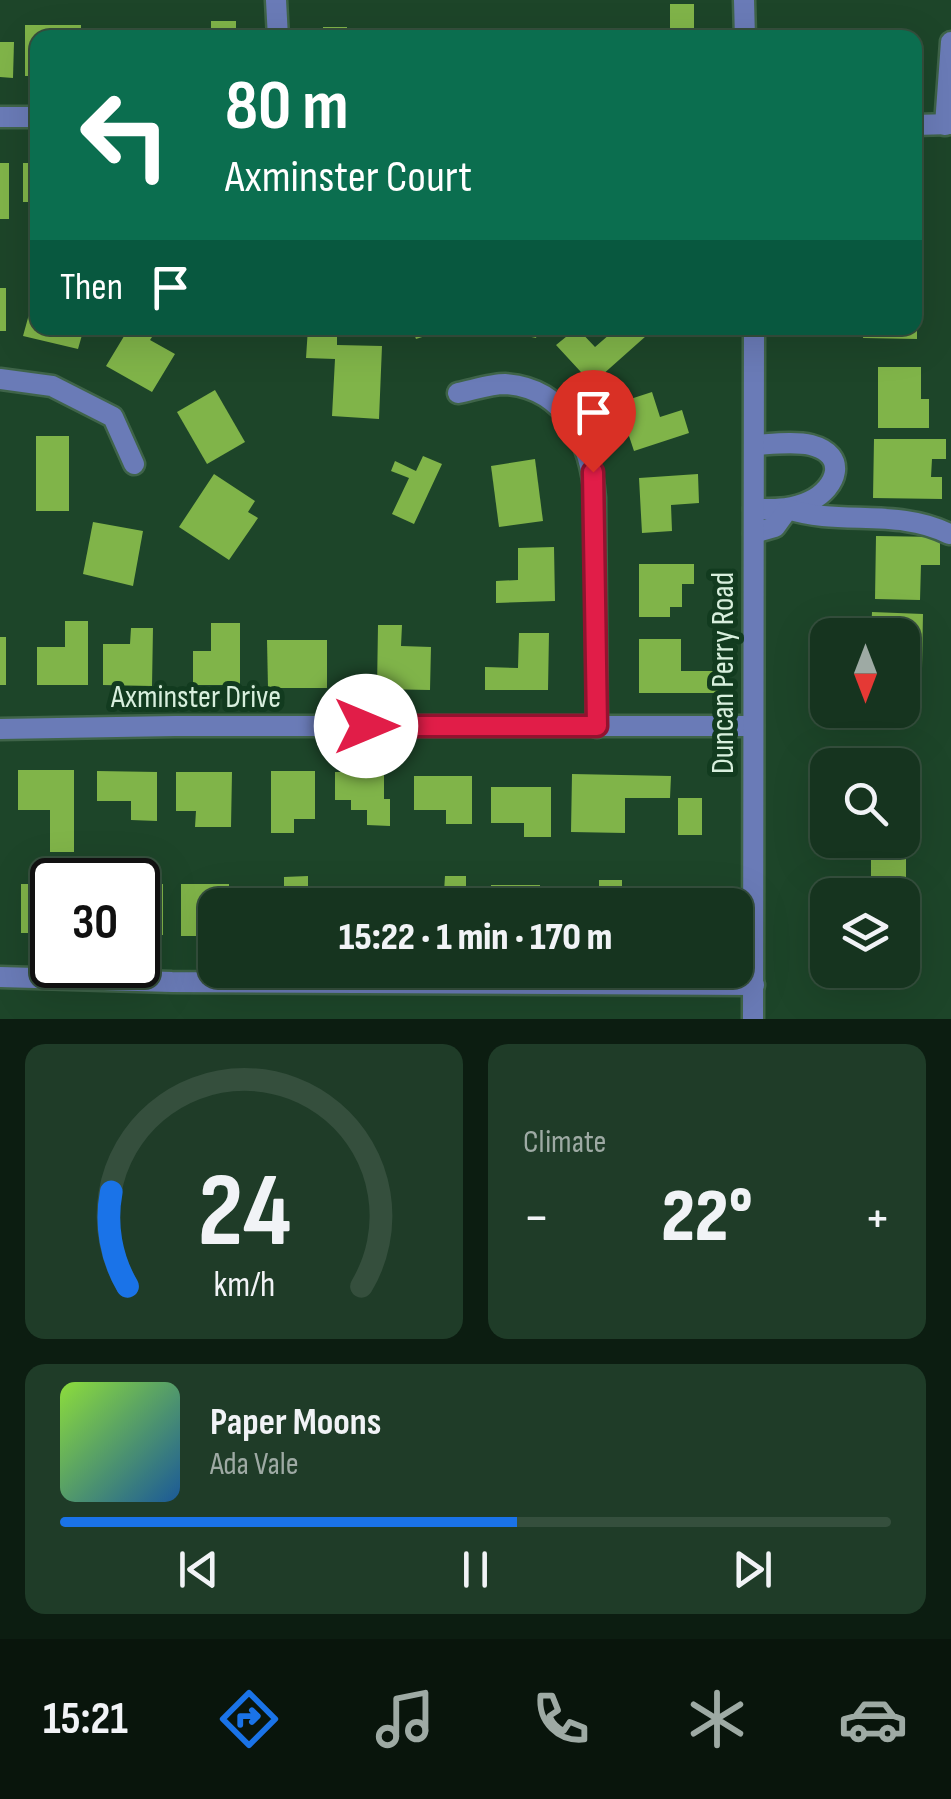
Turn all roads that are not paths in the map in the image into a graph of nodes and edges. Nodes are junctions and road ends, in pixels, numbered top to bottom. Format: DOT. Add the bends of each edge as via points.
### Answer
graph roads {
  1 [pos="276,0"];
  2 [pos="744,0"];
  3 [pos="278,30"];
  4 [pos="744,30"];
  5 [pos="951,42"];
  6 [pos="0,117"];
  7 [pos="30,118"];
  8 [pos="948,124"];
  9 [pos="922,125"];
  10 [pos="754,335"];
  11 [pos="0,379"];
  12 [pos="458,393"];
  13 [pos="755,446"];
  14 [pos="134,464"];
  15 [pos="788,508"];
  16 [pos="754,509"];
  17 [pos="754,532"];
  18 [pos="949,534"];
  19 [pos="597,726"];
  20 [pos="752,726"];
  21 [pos="0,729"];
  22 [pos="0,976"];
  23 [pos="754,985"];
  24 [pos="753,1019"];
  1 -- 3 [label="street"];
  2 -- 4 [label="street"];
  5 -- 8 [label="street"];
  6 -- 7 [label="street"];
  8 -- 9 [label="street"];
  10 -- 13 [label="street, Duncan Perry Road"];
  11 -- 14 [label="street" via="52,386 113,417"];
  12 -- 19 [label="street" via="505,384 540,394 566,412 584,440 595,498"];
  13 -- 15 [label="street" via="811,445 836,466 825,493"];
  13 -- 16 [label="street, Duncan Perry Road"];
  15 -- 16 [label="street"];
  15 -- 17 [label="street" via="775,527"];
  15 -- 18 [label="street" via="808,516 900,520"];
  16 -- 17 [label="street, Duncan Perry Road"];
  17 -- 20 [label="street, Duncan Perry Road"];
  19 -- 20 [label="street, Axminster Drive"];
  19 -- 21 [label="street, Axminster Drive"];
  20 -- 23 [label="street, Duncan Perry Road"];
  22 -- 23 [label="street"];
  23 -- 24 [label="street, Duncan Perry Road"];
}
